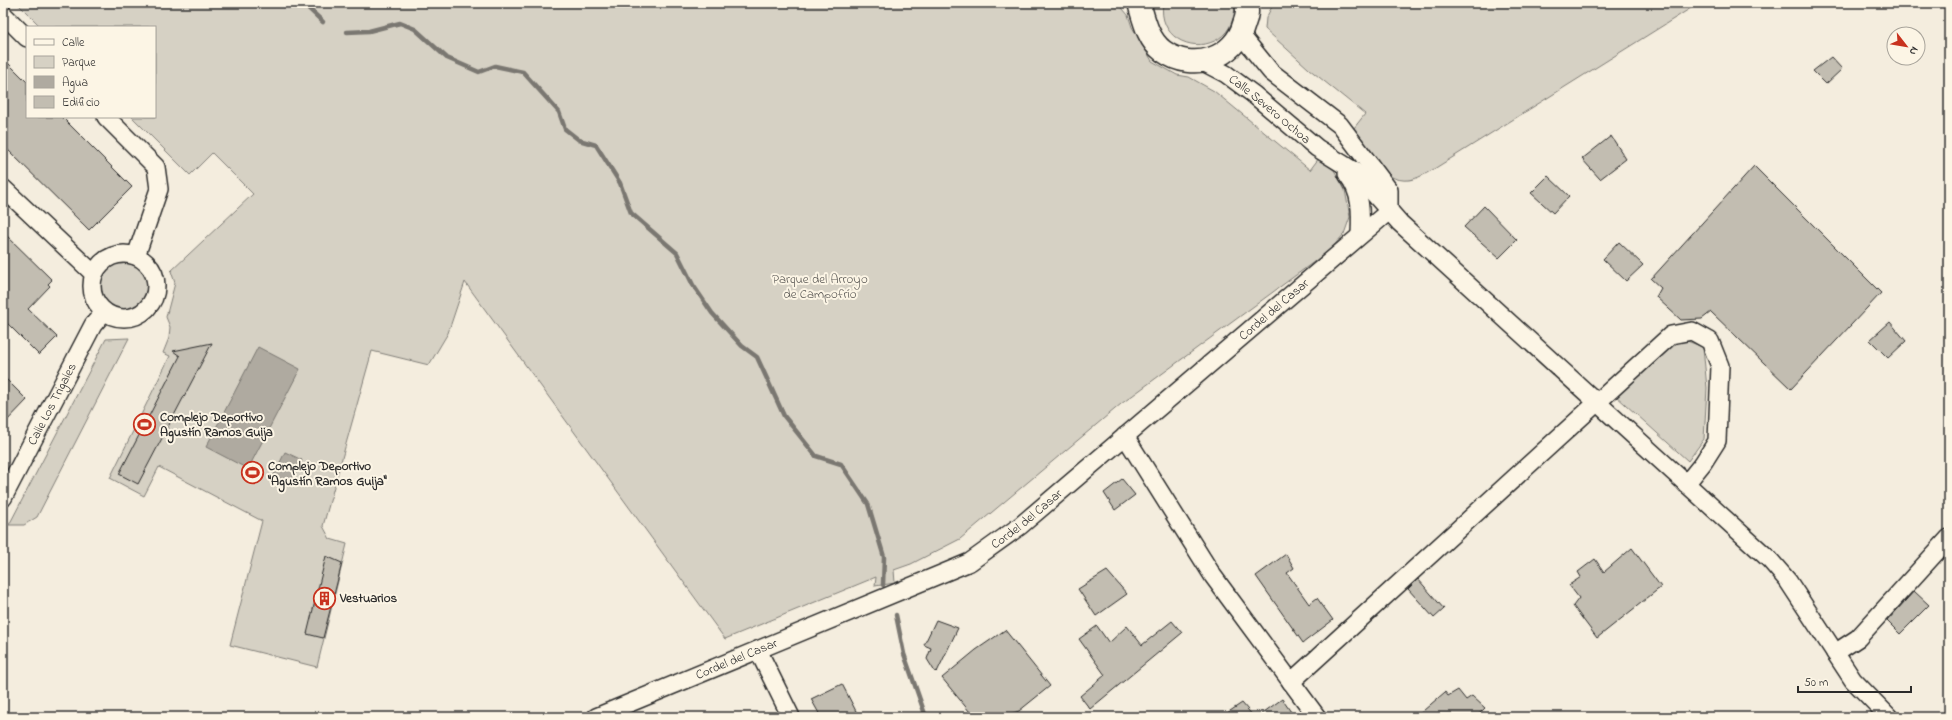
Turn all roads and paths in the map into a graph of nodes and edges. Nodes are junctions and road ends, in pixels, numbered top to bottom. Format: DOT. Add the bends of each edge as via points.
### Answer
graph roads {
  1 [pos="1251,5"];
  2 [pos="1142,7"];
  3 [pos="3,14"];
  4 [pos="1241,35"];
  5 [pos="26,37"];
  6 [pos="1203,62"];
  7 [pos="107,118"];
  8 [pos="1351,140"];
  9 [pos="1334,159"];
  10 [pos="3,188"];
  11 [pos="1389,211"];
  12 [pos="1360,235"];
  13 [pos="136,256"];
  14 [pos="94,274"];
  15 [pos="104,312"];
  16 [pos="1597,402"];
  17 [pos="1125,436"];
  18 [pos="1686,484"];
  19 [pos="3,498"];
  20 [pos="1949,538"];
  21 [pos="758,650"];
  22 [pos="1835,653"];
  23 [pos="1291,682"];
  24 [pos="596,717"];
  25 [pos="791,717"];
  26 [pos="1317,717"];
  27 [pos="1889,717"];
  1 -- 4 [label="main road"];
  2 -- 6 [label="main road" via="1149,35 1163,51 1182,60"];
  3 -- 5 [label="street"];
  4 -- 6 [label="main road" via="1225,53"];
  4 -- 8 [label="street" via="1271,72 1340,125"];
  6 -- 9 [label="street, Calle Severo Ochoa" via="1226,74"];
  7 -- 13 [label="street" via="156,167 159,189"];
  8 -- 9 [label="street" via="1349,147"];
  8 -- 11 [label="street" via="1389,190"];
  9 -- 11 [label="street, Calle Severo Ochoa" via="1354,171"];
  9 -- 12 [label="street, Calle Severo Ochoa" via="1353,181 1361,204"];
  10 -- 14 [label="street"];
  11 -- 12 [label="street, Cordel del Casar"];
  11 -- 16 [label="street, Calle Severo Ochoa"];
  12 -- 17 [label="street, Cordel del Casar"];
  13 -- 14 [label="street" via="116,255 107,259"];
  13 -- 15 [label="street" via="153,274 156,288 154,298 142,313 132,318 112,317"];
  14 -- 15 [label="street" via="91,284 92,295"];
  15 -- 19 [label="street, Calle Los Trigales" via="93,325"];
  16 -- 18 [label="street, Calle Severo Ochoa"];
  16 -- 18 [label="street" via="1671,335 1692,331 1710,341 1720,366 1717,441 1703,464"];
  16 -- 23 [label="street"];
  17 -- 21 [label="street, Cordel del Casar" via="1020,526 970,562"];
  17 -- 23 [label="street" via="1213,576"];
  18 -- 22 [label="street, Calle Severo Ochoa" via="1769,559 1788,581"];
  20 -- 22 [label="street" via="1858,638"];
  21 -- 24 [label="street, Cordel del Casar"];
  21 -- 25 [label="street"];
  22 -- 27 [label="street, Calle Severo Ochoa" via="1853,680"];
  23 -- 26 [label="street"];
}
